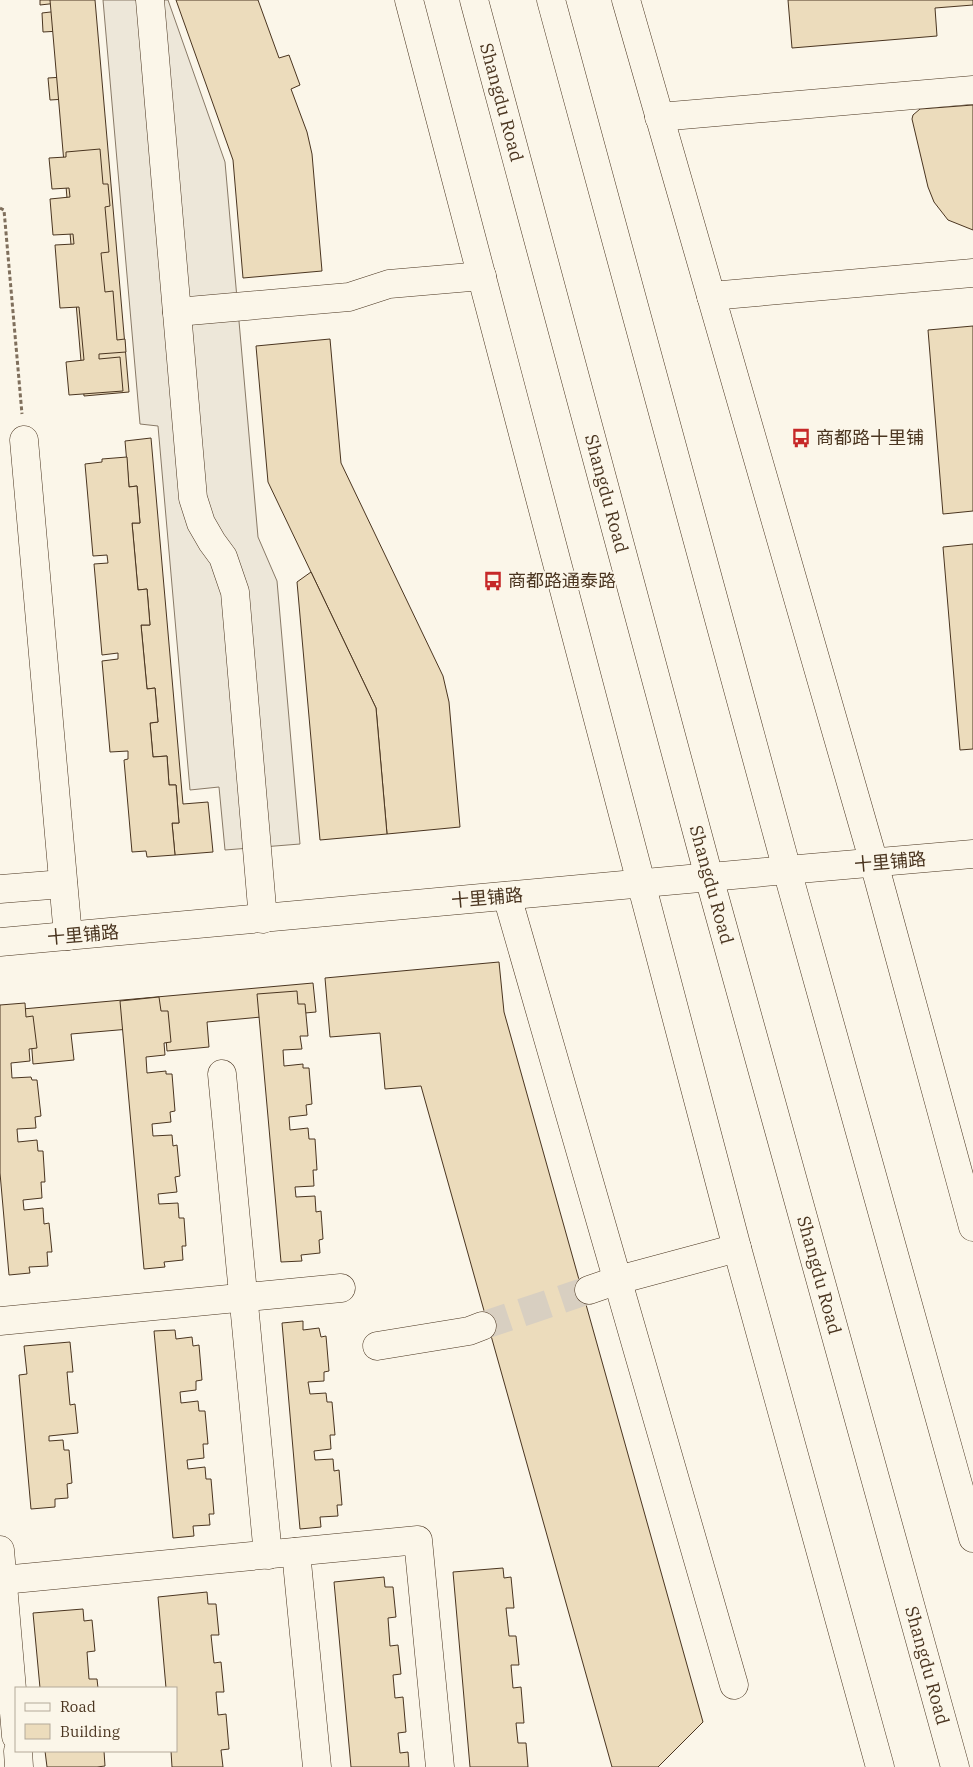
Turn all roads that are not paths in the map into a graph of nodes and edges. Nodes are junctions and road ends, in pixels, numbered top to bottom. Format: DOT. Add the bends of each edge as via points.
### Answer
graph roads {
  1 [pos="150,0"];
  2 [pos="409,0"];
  3 [pos="474,0"];
  4 [pos="551,0"];
  5 [pos="626,0"];
  6 [pos="973,90"];
  7 [pos="659,117"];
  8 [pos="973,274"];
  9 [pos="482,276"];
  10 [pos="711,296"];
  11 [pos="177,312"];
  12 [pos="24,440"];
  13 [pos="973,854"];
  14 [pos="874,863"];
  15 [pos="787,870"];
  16 [pos="709,877"];
  17 [pos="63,884"];
  18 [pos="642,884"];
  19 [pos="0,889"];
  20 [pos="507,896"];
  21 [pos="263,919"];
  22 [pos="68,936"];
  23 [pos="0,942"];
  24 [pos="222,1074"];
  25 [pos="973,1227"];
  26 [pos="737,1248"];
  27 [pos="618,1280"];
  28 [pos="342,1288"];
  29 [pos="588,1290"];
  30 [pos="244,1298"];
  31 [pos="0,1321"];
  32 [pos="482,1326"];
  33 [pos="377,1346"];
  34 [pos="973,1538"];
  35 [pos="0,1550"];
  36 [pos="296,1552"];
  37 [pos="268,1554"];
  38 [pos="3,1580"];
  39 [pos="734,1685"];
  40 [pos="15,1724"];
  41 [pos="18,1752"];
  42 [pos="19,1767"];
  43 [pos="317,1767"];
  44 [pos="440,1767"];
  45 [pos="880,1767"];
  46 [pos="956,1767"];
  1 -- 11 [label="street"];
  2 -- 9 [label="street"];
  3 -- 16 [label="street, Shangdu Road"];
  4 -- 15 [label="street"];
  5 -- 7 [label="street"];
  6 -- 7 [label="street"];
  7 -- 10 [label="street"];
  8 -- 10 [label="street"];
  9 -- 11 [label="street" via="389,284 350,296"];
  9 -- 18 [label="street"];
  10 -- 14 [label="street"];
  11 -- 21 [label="street" via="193,498 201,523 224,557 235,592"];
  12 -- 17 [label="street"];
  13 -- 14 [label="street, 十里铺路"];
  14 -- 15 [label="street, 十里铺路"];
  14 -- 25 [label="street"];
  15 -- 16 [label="street, 十里铺路"];
  15 -- 34 [label="street"];
  16 -- 18 [label="street, 十里铺路"];
  16 -- 46 [label="street, Shangdu Road"];
  17 -- 19 [label="street"];
  17 -- 22 [label="street"];
  18 -- 20 [label="street, 十里铺路"];
  18 -- 26 [label="street"];
  20 -- 21 [label="street, 十里铺路"];
  20 -- 27 [label="street"];
  21 -- 22 [label="street, 十里铺路"];
  22 -- 23 [label="street, 十里铺路"];
  24 -- 30 [label="street"];
  26 -- 27 [label="street"];
  26 -- 45 [label="street"];
  27 -- 29 [label="street"];
  27 -- 39 [label="street"];
  28 -- 30 [label="street"];
  30 -- 31 [label="street"];
  30 -- 37 [label="street"];
  32 -- 33 [label="street"];
  35 -- 38 [label="street"];
  36 -- 37 [label="street"];
  36 -- 43 [label="street"];
  36 -- 44 [label="street" via="418,1540"];
  37 -- 38 [label="street"];
  38 -- 40 [label="street"];
  41 -- 42 [label="street"];
}
